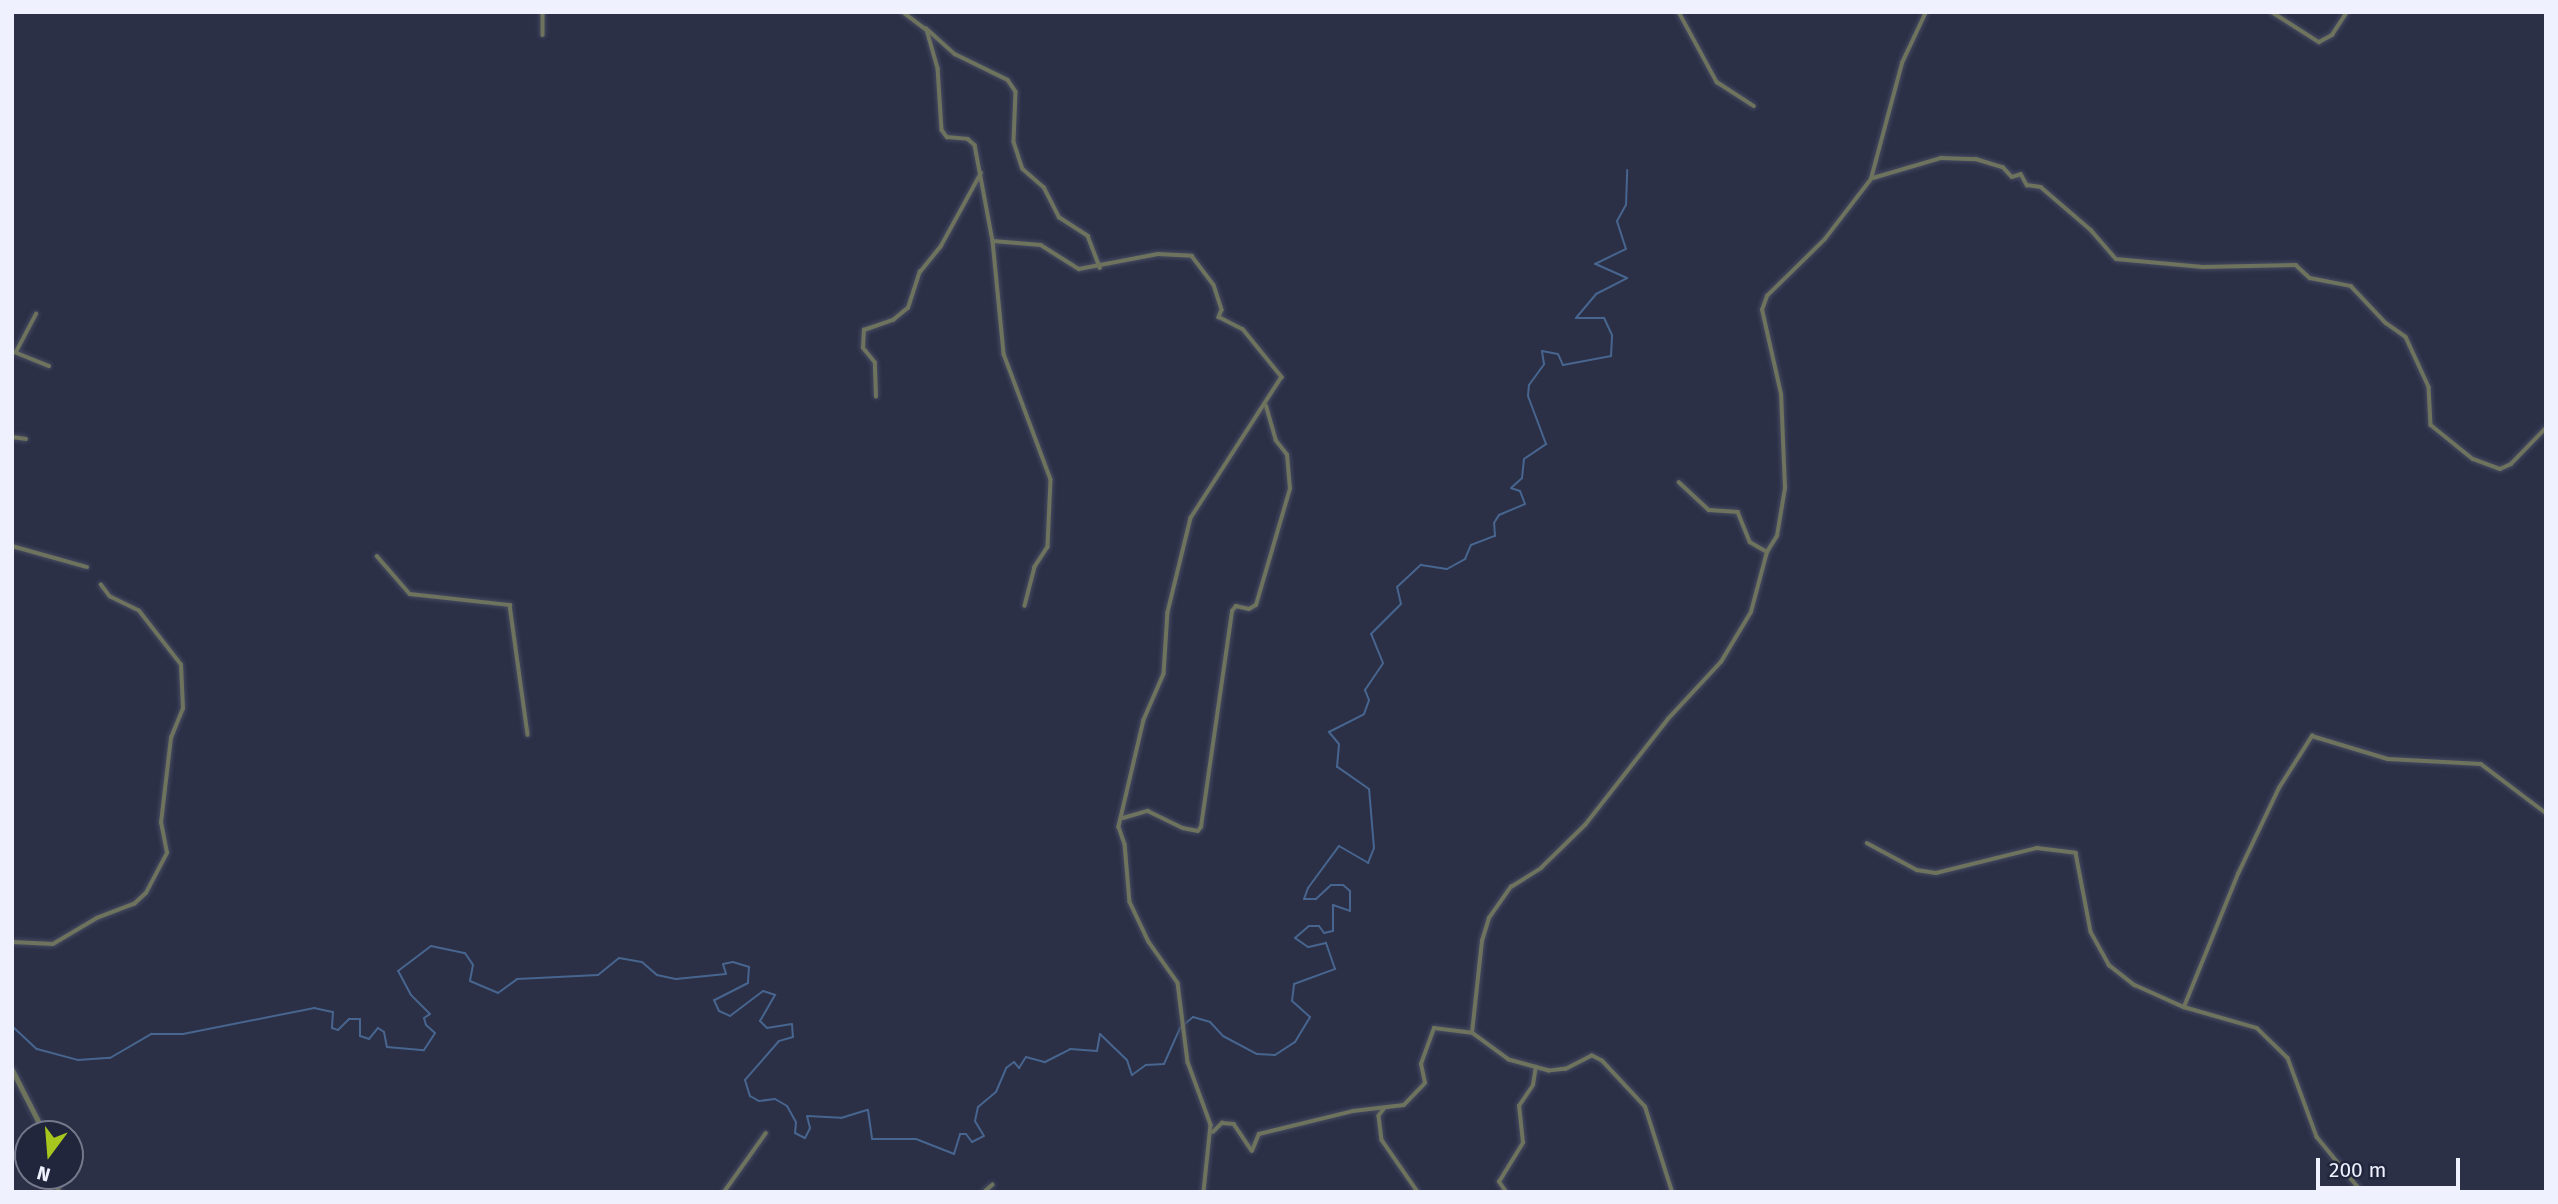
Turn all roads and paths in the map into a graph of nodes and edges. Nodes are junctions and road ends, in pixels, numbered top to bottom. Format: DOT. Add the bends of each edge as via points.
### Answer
graph roads {
  1 [pos="543,12"];
  2 [pos="903,12"];
  3 [pos="1679,12"];
  4 [pos="1926,12"];
  5 [pos="2273,12"];
  6 [pos="2347,12"];
  7 [pos="926,27"];
  8 [pos="543,35"];
  9 [pos="1755,106"];
  10 [pos="981,173"];
  11 [pos="1871,179"];
  12 [pos="993,241"];
  13 [pos="1100,268"];
  14 [pos="36,314"];
  15 [pos="14,351"];
  16 [pos="49,366"];
  17 [pos="876,397"];
  18 [pos="1266,406"];
  19 [pos="2546,428"];
  20 [pos="12,437"];
  21 [pos="26,439"];
  22 [pos="1679,482"];
  23 [pos="12,546"];
  24 [pos="1767,552"];
  25 [pos="377,556"];
  26 [pos="87,567"];
  27 [pos="101,585"];
  28 [pos="1025,606"];
  29 [pos="528,735"];
  30 [pos="2546,813"];
  31 [pos="1122,818"];
  32 [pos="1867,843"];
  33 [pos="12,942"];
  34 [pos="2184,1007"];
  35 [pos="1472,1033"];
  36 [pos="1536,1067"];
  37 [pos="12,1069"];
  38 [pos="1386,1108"];
  39 [pos="1370,1109"];
  40 [pos="1379,1116"];
  41 [pos="38,1120"];
  42 [pos="766,1133"];
  43 [pos="1212,1133"];
  44 [pos="992,1185"];
  45 [pos="1500,1186"];
  46 [pos="724,1192"];
  47 [pos="984,1192"];
  48 [pos="1204,1192"];
  49 [pos="1419,1192"];
  50 [pos="1499,1192"];
  51 [pos="1506,1192"];
  52 [pos="1672,1192"];
  53 [pos="2362,1192"];
  1 -- 8 [label="street"];
  2 -- 7 [label="street"];
  3 -- 9 [label="street" via="1717,82"];
  4 -- 11 [label="street" via="1902,63"];
  5 -- 6 [label="street" via="2294,30 2319,42 2332,36"];
  7 -- 10 [label="street" via="938,68 942,130 947,137 973,142"];
  7 -- 13 [label="street" via="955,54 1008,80 1016,92 1014,142 1023,169 1044,187 1059,217 1088,236"];
  10 -- 12 [label="street"];
  10 -- 17 [label="street" via="941,246 920,272 908,308 893,320 864,330 863,348 875,363"];
  11 -- 19 [label="street" via="1941,158 1976,159 2003,167 2012,177 2021,174 2027,184 2041,187 2091,230 2116,259 2203,267 2296,265 2310,278 2351,286 2406,337 2429,387 2431,425 2473,460 2501,469"];
  11 -- 24 [label="street" via="1825,239 1767,296 1762,310 1785,432 1785,488 1777,536"];
  12 -- 13 [label="street" via="1038,244 1077,269"];
  12 -- 28 [label="street" via="1004,354 1051,480 1048,547 1035,567"];
  13 -- 18 [label="street" via="1158,254 1184,253 1196,258 1215,290 1222,310 1219,317 1243,329 1282,376"];
  14 -- 15 [label="street"];
  15 -- 16 [label="street"];
  18 -- 31 [label="street" via="1199,500 1188,527 1168,612 1164,674 1144,720"];
  18 -- 31 [label="street" via="1276,441 1287,454 1290,489 1256,605 1249,609 1236,606 1232,611 1201,827 1198,831 1183,828 1148,811"];
  20 -- 21 [label="street"];
  22 -- 24 [label="street" via="1709,510 1738,512 1750,542"];
  23 -- 26 [label="street"];
  24 -- 35 [label="street" via="1751,611 1721,662 1668,719 1585,825 1541,868 1514,884 1492,912 1478,963"];
  25 -- 29 [label="street" via="410,594 510,605"];
  27 -- 33 [label="street" via="110,597 139,611 181,665 183,709 171,738 161,822 167,853 146,894 134,904 97,918 54,944"];
  30 -- 34 [label="street" via="2481,764 2388,759 2312,736 2279,788 2238,874"];
  31 -- 43 [label="street" via="1119,827 1130,902 1149,942 1178,983 1188,1062"];
  32 -- 34 [label="street" via="1916,870 1936,873 2037,848 2076,853 2099,952 2117,973"];
  34 -- 53 [label="street" via="2250,1023 2288,1058 2317,1137"];
  35 -- 36 [label="street" via="1509,1060"];
  35 -- 38 [label="street" via="1434,1028 1421,1064 1424,1085 1404,1105"];
  36 -- 45 [label="street" via="1533,1085 1519,1106 1523,1143"];
  36 -- 52 [label="street" via="1555,1072 1592,1056 1602,1061 1645,1107"];
  37 -- 41 [label="street"];
  38 -- 39 [label="street"];
  38 -- 40 [label="street"];
  39 -- 40 [label="street"];
  39 -- 43 [label="street" via="1259,1134 1252,1151 1234,1124 1222,1123"];
  40 -- 49 [label="street" via="1382,1140"];
  42 -- 46 [label="street"];
  43 -- 48 [label="street" via="1203,1168"];
  44 -- 47 [label="street"];
  45 -- 50 [label="street"];
  45 -- 51 [label="street"];
}
